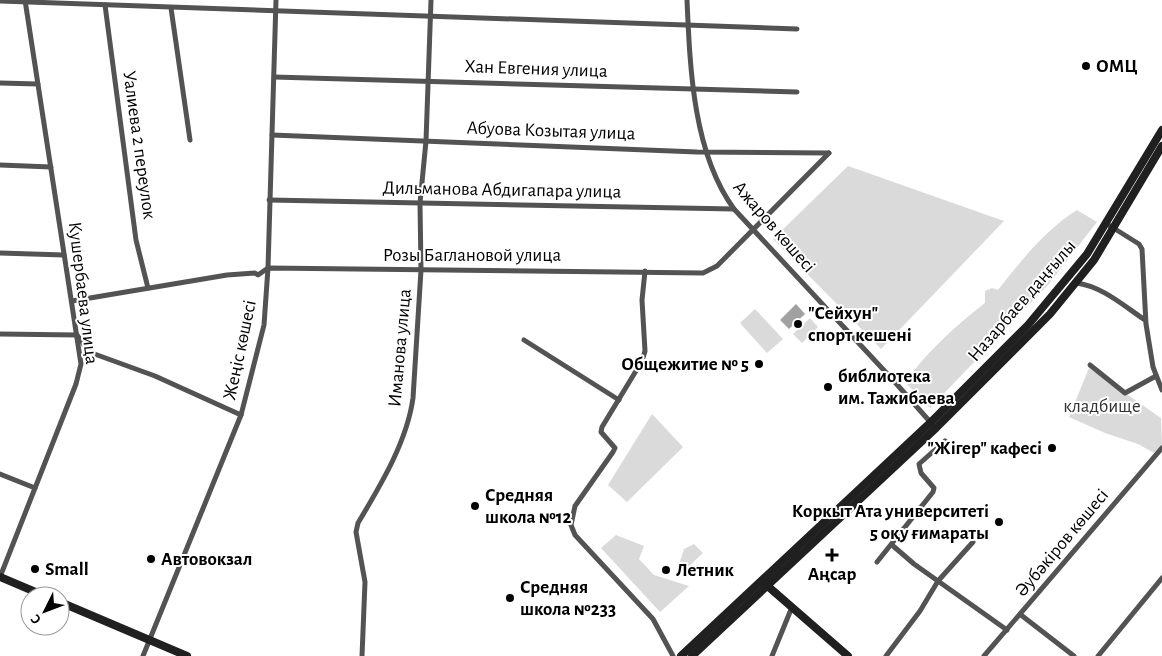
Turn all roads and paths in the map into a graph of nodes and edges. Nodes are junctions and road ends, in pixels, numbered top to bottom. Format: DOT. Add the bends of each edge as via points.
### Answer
graph roads {
  1 [pos="276,0"];
  2 [pos="430,0"];
  3 [pos="688,0"];
  4 [pos="0,1"];
  5 [pos="25,1"];
  6 [pos="105,5"];
  7 [pos="171,8"];
  8 [pos="276,12"];
  9 [pos="430,16"];
  10 [pos="688,26"];
  11 [pos="797,29"];
  12 [pos="274,78"];
  13 [pos="428,80"];
  14 [pos="0,83"];
  15 [pos="38,84"];
  16 [pos="693,89"];
  17 [pos="798,92"];
  18 [pos="1162,130"];
  19 [pos="272,135"];
  20 [pos="190,140"];
  21 [pos="426,141"];
  22 [pos="1162,146"];
  23 [pos="707,151"];
  24 [pos="829,154"];
  25 [pos="0,165"];
  26 [pos="51,167"];
  27 [pos="269,200"];
  28 [pos="420,203"];
  29 [pos="734,209"];
  30 [pos="1111,226"];
  31 [pos="753,228"];
  32 [pos="0,253"];
  33 [pos="64,255"];
  34 [pos="268,268"];
  35 [pos="421,270"];
  36 [pos="645,271"];
  37 [pos="1076,283"];
  38 [pos="148,288"];
  39 [pos="72,302"];
  40 [pos="1146,320"];
  41 [pos="0,334"];
  42 [pos="77,335"];
  43 [pos="524,340"];
  44 [pos="1090,365"];
  45 [pos="1156,376"];
  46 [pos="1162,390"];
  47 [pos="619,400"];
  48 [pos="241,415"];
  49 [pos="933,426"];
  50 [pos="945,440"];
  51 [pos="1162,448"];
  52 [pos="0,474"];
  53 [pos="35,488"];
  54 [pos="973,542"];
  55 [pos="892,545"];
  56 [pos="877,562"];
  57 [pos="0,578"];
  58 [pos="1162,578"];
  59 [pos="938,581"];
  60 [pos="764,582"];
  61 [pos="20,586"];
  62 [pos="70,606"];
  63 [pos="792,607"];
  64 [pos="1021,615"];
  65 [pos="1006,630"];
  66 [pos="150,639"];
  67 [pos="143,656"];
  68 [pos="186,656"];
  69 [pos="362,656"];
  70 [pos="673,656"];
  71 [pos="681,656"];
  72 [pos="692,656"];
  73 [pos="772,656"];
  74 [pos="848,656"];
  75 [pos="886,656"];
  76 [pos="984,656"];
  77 [pos="1074,656"];
  78 [pos="1098,656"];
  1 -- 8 [label="street, Жеңіс көшесі"];
  2 -- 9 [label="street, Иманова улица"];
  3 -- 10 [label="street, Ажаров көшесі"];
  4 -- 5 [label="street"];
  5 -- 6 [label="street"];
  5 -- 15 [label="street, Кушербаева улица"];
  6 -- 7 [label="street"];
  6 -- 38 [label="street, Уалиева 2 переулок" via="136,240"];
  7 -- 8 [label="street"];
  7 -- 20 [label="street"];
  8 -- 9 [label="street"];
  8 -- 12 [label="street, Жеңіс көшесі"];
  9 -- 10 [label="street"];
  9 -- 13 [label="street, Иманова улица"];
  10 -- 11 [label="street"];
  10 -- 16 [label="street, Ажаров көшесі"];
  12 -- 13 [label="street, Хан Евгения улица"];
  12 -- 19 [label="street, Жеңіс көшесі"];
  13 -- 16 [label="street, Хан Евгения улица"];
  13 -- 21 [label="street, Иманова улица"];
  14 -- 15 [label="street"];
  15 -- 26 [label="street, Кушербаева улица"];
  16 -- 17 [label="street, Хан Евгения улица"];
  16 -- 23 [label="street, Ажаров көшесі"];
  18 -- 30 [label="main road, Назарбаев даңғылы"];
  19 -- 21 [label="street, Абуова Козытая улица"];
  19 -- 27 [label="street, Жеңіс көшесі"];
  21 -- 23 [label="street, Абуова Козытая улица"];
  21 -- 28 [label="street, Иманова улица"];
  22 -- 30 [label="main road, Назарбаев даңғылы"];
  23 -- 24 [label="street, Абуова Козытая улица"];
  23 -- 29 [label="street, Ажаров көшесі" via="715,181"];
  24 -- 31 [label="street, Розы Баглановой улица"];
  25 -- 26 [label="street"];
  26 -- 33 [label="street, Кушербаева улица"];
  27 -- 28 [label="street, Дильманова Абдигапара улица"];
  27 -- 34 [label="street, Жеңіс көшесі"];
  28 -- 29 [label="street, Дильманова Абдигапара улица"];
  28 -- 35 [label="street, Иманова улица"];
  29 -- 31 [label="street, Ажаров көшесі"];
  30 -- 37 [label="main road, Назарбаев даңғылы"];
  30 -- 40 [label="street" via="1142,249"];
  30 -- 49 [label="main road, Назарбаев даңғылы" via="1028,325"];
  31 -- 36 [label="street, Розы Баглановой улица" via="711,271"];
  31 -- 49 [label="street, Ажаров көшесі"];
  32 -- 33 [label="street"];
  33 -- 39 [label="street, Кушербаева улица"];
  34 -- 35 [label="street, Розы Баглановой улица"];
  34 -- 38 [label="street, Розы Баглановой улица" via="258,276 255,273 227,276"];
  34 -- 48 [label="street, Жеңіс көшесі" via="264,325"];
  35 -- 36 [label="street, Розы Баглановой улица"];
  35 -- 69 [label="street, Иманова улица" via="411,412 392,460 356,532 365,582"];
  36 -- 47 [label="street" via="642,300 645,351"];
  37 -- 40 [label="street" via="1105,293"];
  37 -- 49 [label="main road, Назарбаев даңғылы" via="1038,327"];
  38 -- 39 [label="street, Розы Баглановой улица"];
  39 -- 42 [label="street, Кушербаева улица"];
  40 -- 45 [label="street"];
  41 -- 42 [label="street"];
  42 -- 48 [label="street" via="89,352 155,376"];
  42 -- 53 [label="street, Кушербаева улица" via="81,364 76,384"];
  43 -- 47 [label="street"];
  44 -- 45 [label="street" via="1125,393"];
  45 -- 46 [label="street"];
  47 -- 70 [label="street" via="602,427 602,432 615,448 575,506 571,525 575,535 653,620"];
  48 -- 66 [label="street, Жеңіс көшесі"];
  49 -- 60 [label="main road, Назарбаев даңғылы"];
  50 -- 55 [label="street" via="919,464 921,473 934,488 933,492"];
  51 -- 64 [label="street, Әубәкіров көшесі"];
  52 -- 53 [label="street"];
  53 -- 57 [label="street, Кушербаева улица"];
  54 -- 59 [label="street"];
  55 -- 56 [label="street"];
  55 -- 59 [label="street"];
  57 -- 61 [label="main road"];
  58 -- 78 [label="street"];
  59 -- 65 [label="street"];
  59 -- 75 [label="street"];
  60 -- 63 [label="main road"];
  60 -- 71 [label="main road, Назарбаев даңғылы"];
  60 -- 72 [label="main road, Назарбаев даңғылы"];
  62 -- 66 [label="main road"];
  63 -- 73 [label="street"];
  63 -- 74 [label="main road"];
  64 -- 65 [label="street, Әубәкіров көшесі"];
  64 -- 77 [label="street"];
  65 -- 76 [label="street, Әубәкіров көшесі"];
  66 -- 67 [label="street, Жеңіс көшесі"];
  66 -- 68 [label="main road"];
}
